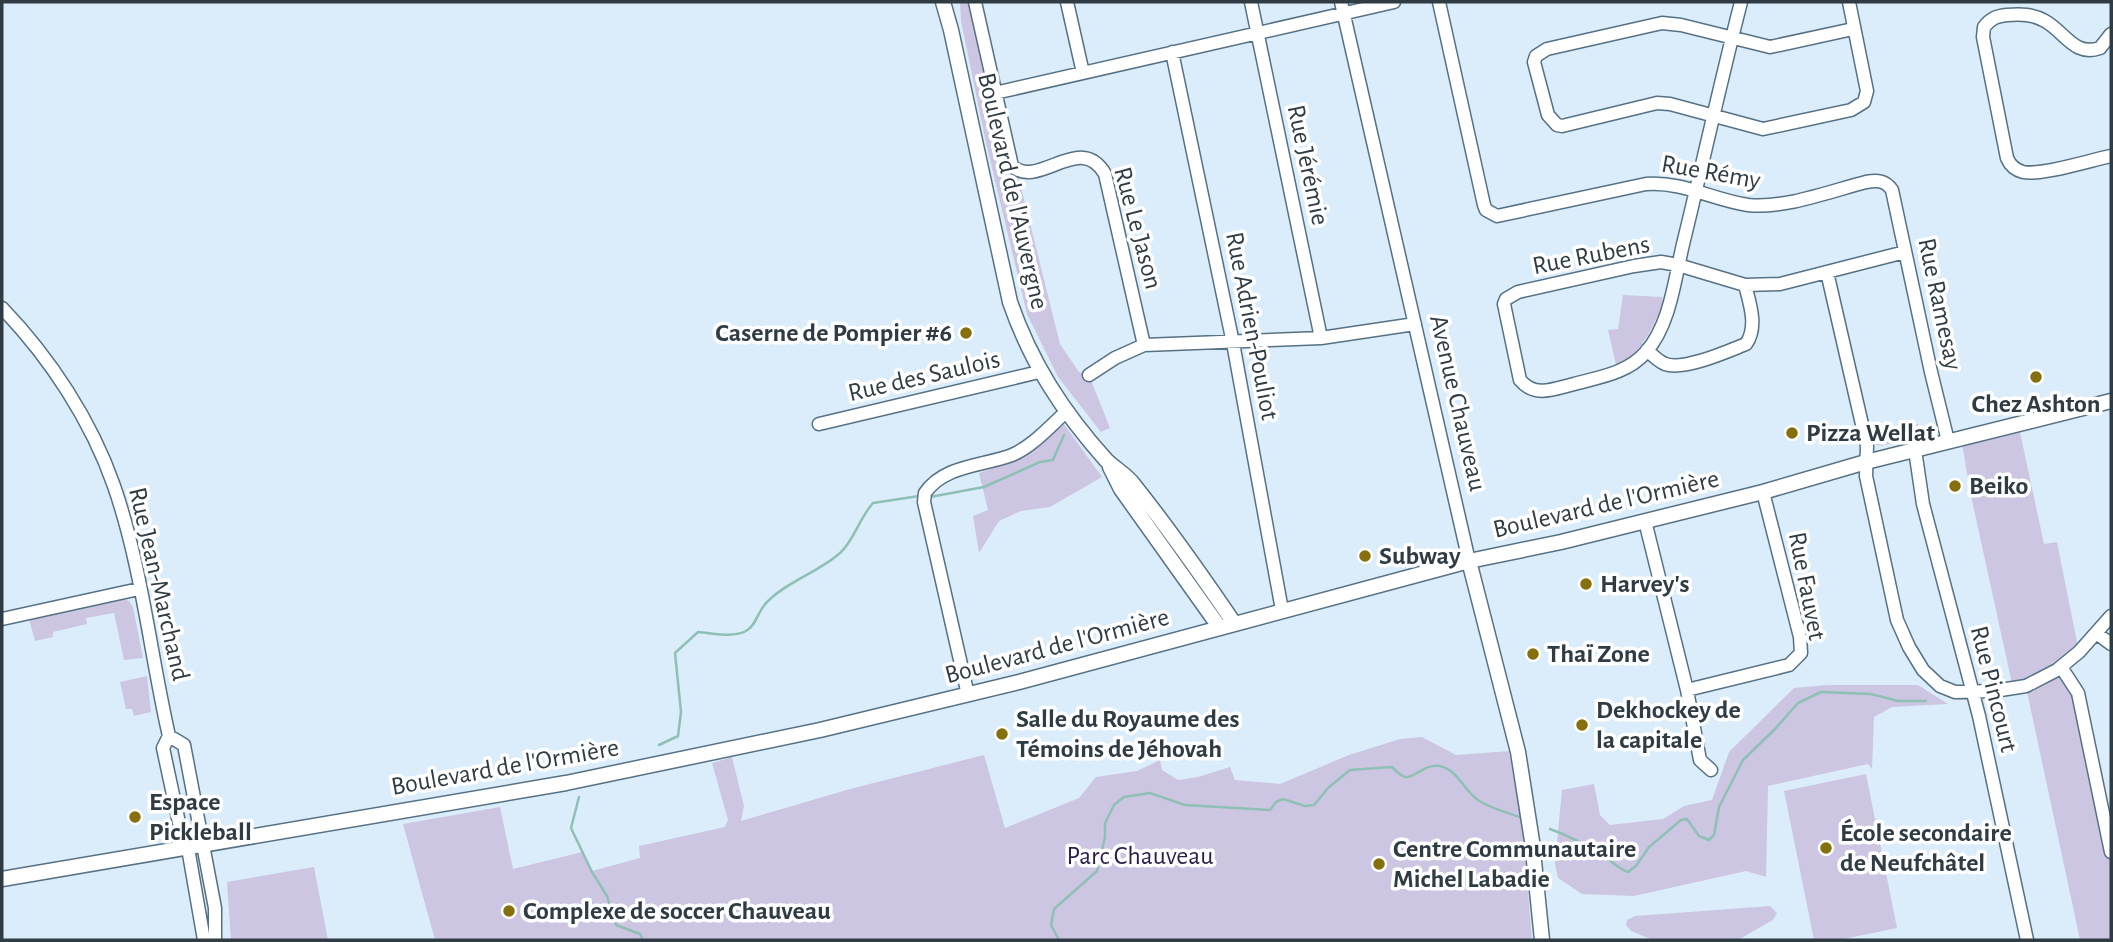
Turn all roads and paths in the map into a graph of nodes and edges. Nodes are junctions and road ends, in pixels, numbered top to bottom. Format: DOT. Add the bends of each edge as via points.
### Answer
graph roads {
  1 [pos="943,2"];
  2 [pos="949,2"];
  3 [pos="975,2"];
  4 [pos="1067,2"];
  5 [pos="1251,2"];
  6 [pos="1394,2"];
  7 [pos="1439,2"];
  8 [pos="1741,2"];
  9 [pos="1849,2"];
  10 [pos="1342,7"];
  11 [pos="1853,29"];
  12 [pos="951,30"];
  13 [pos="1258,32"];
  14 [pos="2111,34"];
  15 [pos="1732,38"];
  16 [pos="1172,52"];
  17 [pos="1083,73"];
  18 [pos="995,93"];
  19 [pos="1714,116"];
  20 [pos="2111,156"];
  21 [pos="1881,181"];
  22 [pos="1696,191"];
  23 [pos="1905,252"];
  24 [pos="1678,265"];
  25 [pos="1827,272"];
  26 [pos="1745,285"];
  27 [pos="2,308"];
  28 [pos="1415,324"];
  29 [pos="1321,338"];
  30 [pos="1233,343"];
  31 [pos="1144,345"];
  32 [pos="1647,350"];
  33 [pos="1039,372"];
  34 [pos="1089,375"];
  35 [pos="2111,401"];
  36 [pos="1067,411"];
  37 [pos="819,424"];
  38 [pos="1948,441"];
  39 [pos="1915,450"];
  40 [pos="1866,462"];
  41 [pos="1763,492"];
  42 [pos="1645,521"];
  43 [pos="1469,561"];
  44 [pos="139,589"];
  45 [pos="1282,610"];
  46 [pos="2111,616"];
  47 [pos="2,619"];
  48 [pos="1227,626"];
  49 [pos="2096,633"];
  50 [pos="2111,644"];
  51 [pos="2061,667"];
  52 [pos="1687,691"];
  53 [pos="1972,692"];
  54 [pos="968,695"];
  55 [pos="169,736"];
  56 [pos="1712,770"];
  57 [pos="204,844"];
  58 [pos="187,847"];
  59 [pos="2111,852"];
  60 [pos="2,879"];
  61 [pos="204,940"];
  62 [pos="215,940"];
  63 [pos="1542,940"];
  64 [pos="2027,940"];
  1 -- 12 [label="main road, Boulevard de l'Auvergne"];
  2 -- 12 [label="main road, Boulevard de l'Auvergne"];
  3 -- 18 [label="street"];
  4 -- 17 [label="street"];
  5 -- 13 [label="street, Rue Jérémie"];
  6 -- 10 [label="street"];
  7 -- 22 [label="street, Rue Rémy" via="1484,205 1492,214 1503,216 1646,184"];
  8 -- 15 [label="street"];
  9 -- 11 [label="street"];
  10 -- 13 [label="street"];
  10 -- 28 [label="street, Avenue Chauveau"];
  11 -- 15 [label="street" via="1770,47"];
  11 -- 19 [label="street" via="1867,91 1859,107 1763,129"];
  12 -- 33 [label="main road, Boulevard de l'Auvergne" via="1010,302"];
  13 -- 16 [label="street"];
  13 -- 29 [label="street, Rue Jérémie"];
  14 -- 20 [label="street" via="2100,48 2083,50 2043,20 2020,14 1995,17 1984,27 1983,37 2011,166 2032,173"];
  15 -- 19 [label="street"];
  15 -- 19 [label="street" via="1662,23 1547,50 1534,62 1548,115 1557,125 1657,103"];
  16 -- 17 [label="street"];
  16 -- 30 [label="street, Rue Adrien-Pouliot"];
  17 -- 18 [label="street"];
  18 -- 31 [label="street, Rue Le Jason" via="1009,160 1017,170 1031,172 1089,158 1105,174"];
  19 -- 22 [label="street"];
  21 -- 22 [label="street, Rue Rémy" via="1773,205 1736,203"];
  21 -- 23 [label="street, Rue Ramesay" via="1892,190"];
  22 -- 24 [label="street"];
  23 -- 25 [label="street, Rue Rubens"];
  23 -- 38 [label="street, Rue Ramesay"];
  24 -- 26 [label="street, Rue Rubens"];
  24 -- 32 [label="street" via="1664,322"];
  24 -- 32 [label="street, Rue Rubens" via="1634,266 1518,292 1504,304 1520,380 1534,392 1608,375 1636,362"];
  25 -- 26 [label="street, Rue Rubens" via="1780,284"];
  25 -- 40 [label="street" via="1867,446"];
  26 -- 32 [label="street" via="1752,329 1746,344 1673,366"];
  27 -- 44 [label="street, Rue Jean-Marchand" via="50,365 90,430 114,486"];
  28 -- 29 [label="street"];
  28 -- 43 [label="street, Avenue Chauveau"];
  29 -- 30 [label="street"];
  30 -- 31 [label="street"];
  30 -- 45 [label="street, Rue Adrien-Pouliot"];
  31 -- 34 [label="street"];
  33 -- 36 [label="main road, Boulevard de l'Auvergne"];
  33 -- 37 [label="street, Rue des Saulois"];
  35 -- 38 [label="main road, Boulevard de l'Ormière"];
  36 -- 48 [label="main road, Boulevard de l'Auvergne" via="1108,462 1132,481"];
  36 -- 54 [label="street" via="1028,446 941,476 925,497"];
  38 -- 39 [label="main road, Boulevard de l'Ormière"];
  39 -- 40 [label="main road, Boulevard de l'Ormière"];
  39 -- 53 [label="street, Rue Pincourt" via="1923,504"];
  40 -- 41 [label="main road, Boulevard de l'Ormière"];
  40 -- 53 [label="street" via="1897,620 1909,647 1940,686"];
  41 -- 42 [label="main road, Boulevard de l'Ormière"];
  41 -- 52 [label="street, Rue Fauvet" via="1801,653 1789,665"];
  42 -- 43 [label="main road, Boulevard de l'Ormière"];
  42 -- 52 [label="street"];
  43 -- 45 [label="main road, Boulevard de l'Ormière"];
  43 -- 63 [label="main road, Avenue Chauveau" via="1518,752"];
  44 -- 47 [label="street"];
  44 -- 55 [label="street, Rue Jean-Marchand"];
  45 -- 48 [label="main road, Boulevard de l'Ormière"];
  46 -- 49 [label="street"];
  48 -- 54 [label="main road, Boulevard de l'Ormière"];
  49 -- 50 [label="street"];
  49 -- 51 [label="street"];
  51 -- 53 [label="street" via="2026,686"];
  51 -- 59 [label="street" via="2078,693"];
  52 -- 56 [label="street" via="1700,760"];
  53 -- 64 [label="street, Rue Pincourt"];
  54 -- 57 [label="main road, Boulevard de l'Ormière" via="566,783"];
  55 -- 57 [label="street, Rue Jean-Marchand" via="184,746"];
  55 -- 58 [label="street, Rue Jean-Marchand" via="163,748"];
  57 -- 58 [label="main road, Boulevard de l'Ormière"];
  57 -- 62 [label="street, Rue Jean-Marchand" via="215,908"];
  58 -- 60 [label="main road, Boulevard de l'Ormière"];
  58 -- 61 [label="street, Rue Jean-Marchand"];
}
